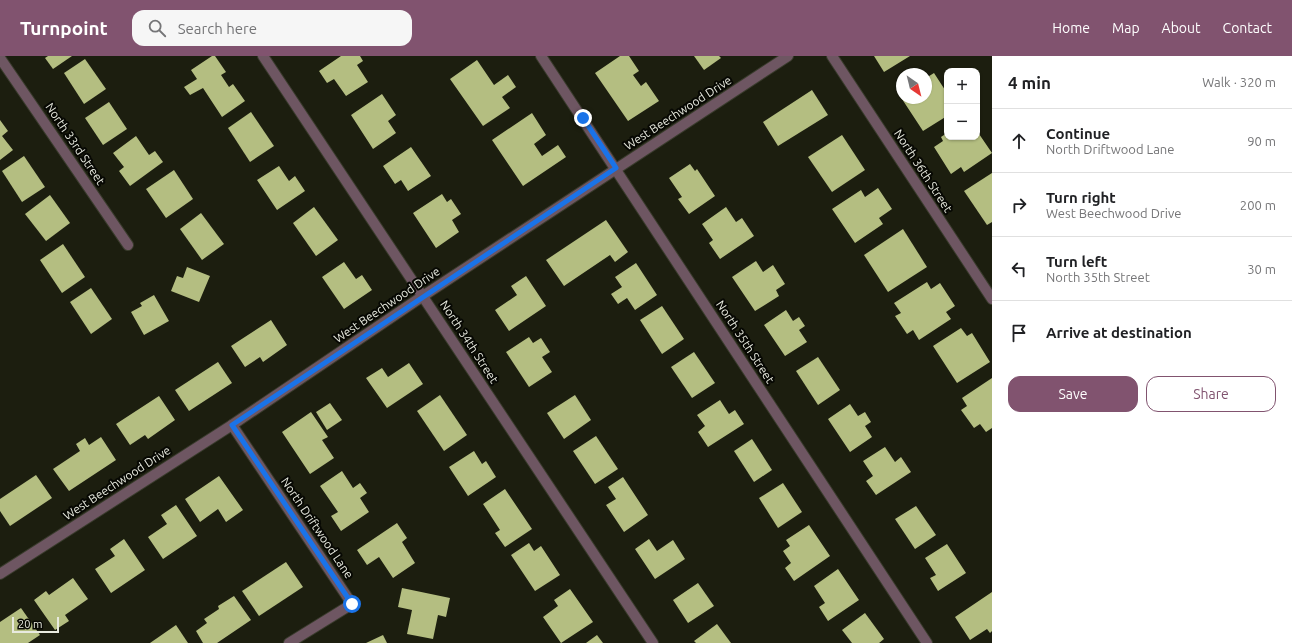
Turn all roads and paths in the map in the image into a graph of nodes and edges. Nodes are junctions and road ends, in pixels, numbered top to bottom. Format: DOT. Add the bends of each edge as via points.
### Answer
graph roads {
  1 [pos="263,56"];
  2 [pos="541,56"];
  3 [pos="788,56"];
  4 [pos="832,56"];
  5 [pos="0,58"];
  6 [pos="616,168"];
  7 [pos="128,245"];
  8 [pos="423,296"];
  9 [pos="992,299"];
  10 [pos="232,425"];
  11 [pos="0,574"];
  12 [pos="289,643"];
  13 [pos="653,643"];
  14 [pos="927,643"];
  1 -- 8 [label="street, North 34th Street"];
  2 -- 6 [label="street, North 35th Street"];
  3 -- 6 [label="street, West Beechwood Drive"];
  4 -- 9 [label="street, North 36th Street"];
  5 -- 7 [label="street, North 33rd Street"];
  6 -- 8 [label="street, West Beechwood Drive"];
  6 -- 14 [label="street, North 35th Street"];
  8 -- 10 [label="street, West Beechwood Drive"];
  8 -- 13 [label="street, North 34th Street"];
  10 -- 11 [label="street, West Beechwood Drive"];
  10 -- 12 [label="street, North Driftwood Lane" via="352,604"];
}
